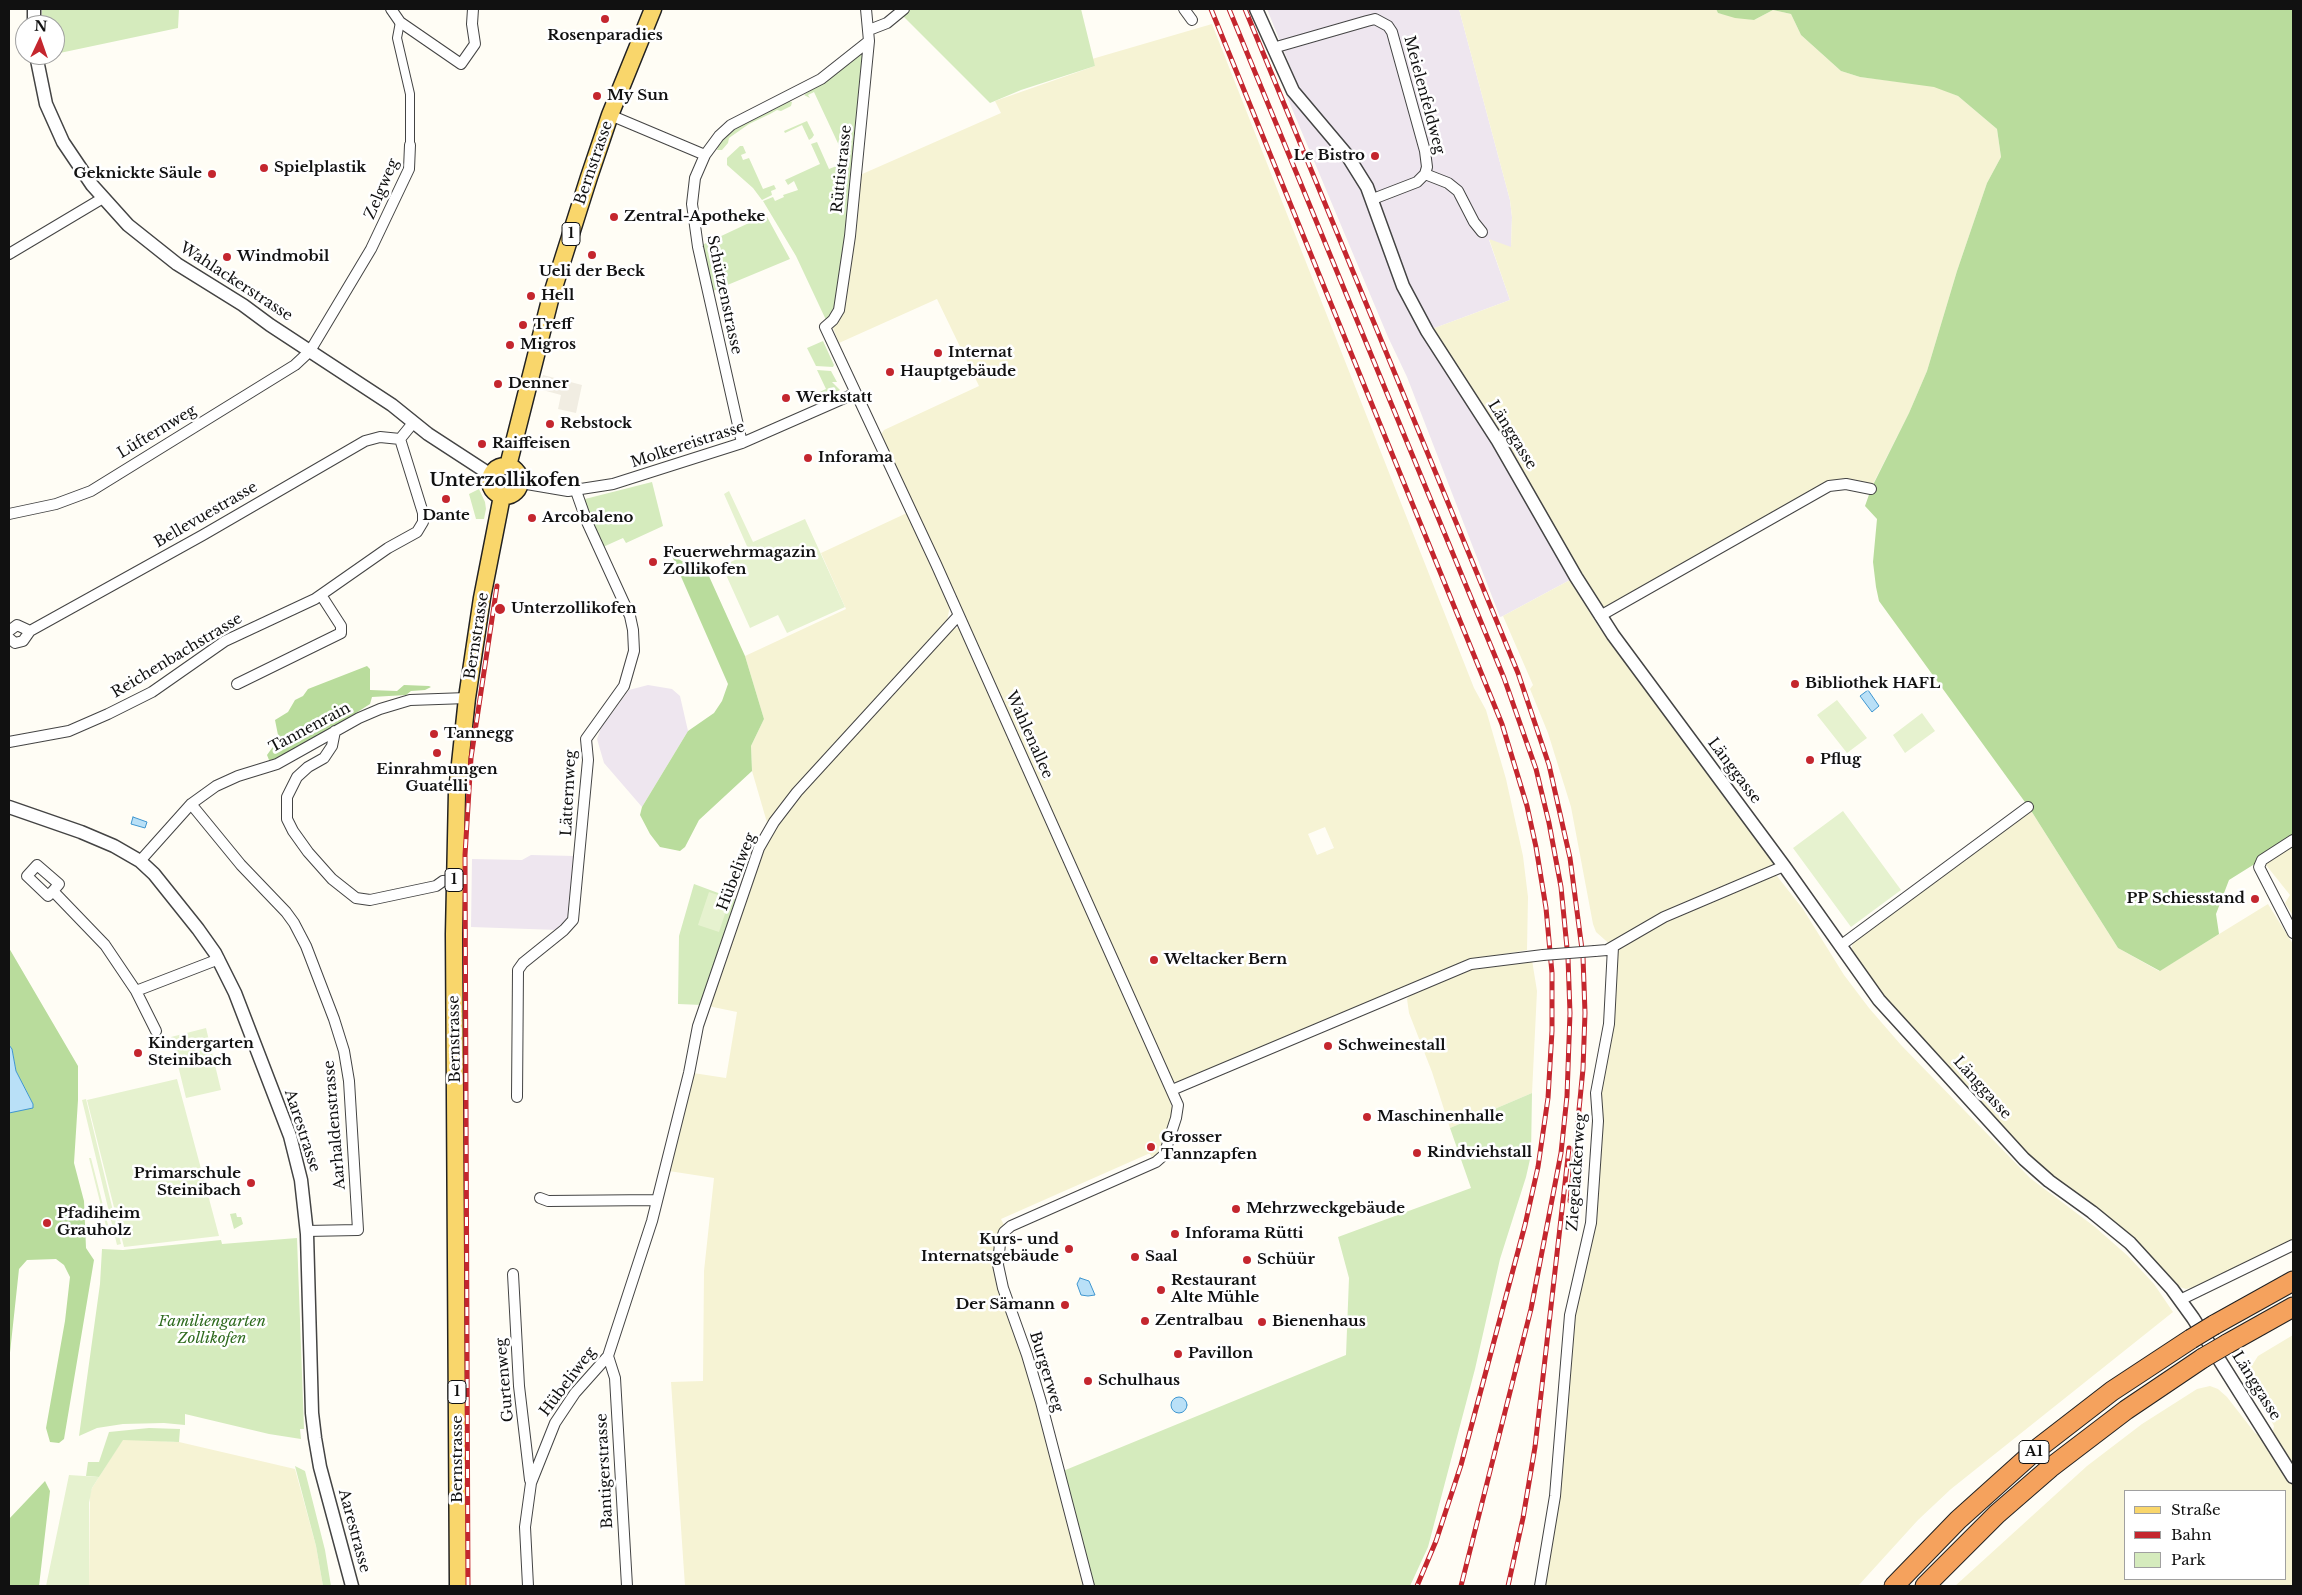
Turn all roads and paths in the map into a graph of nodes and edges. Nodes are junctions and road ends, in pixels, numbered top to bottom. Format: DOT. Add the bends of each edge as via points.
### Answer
graph roads {
  1 [pos="391,9"];
  2 [pos="473,9"];
  3 [pos="654,9"];
  4 [pos="866,9"];
  5 [pos="904,9"];
  6 [pos="1184,9"];
  7 [pos="1256,9"];
  8 [pos="1192,20"];
  9 [pos="400,22"];
  10 [pos="869,35"];
  11 [pos="1273,48"];
  12 [pos="38,65"];
  13 [pos="610,115"];
  14 [pos="410,144"];
  15 [pos="705,155"];
  16 [pos="1425,174"];
  17 [pos="103,198"];
  18 [pos="1373,199"];
  19 [pos="1482,232"];
  20 [pos="9,254"];
  21 [pos="826,326"];
  22 [pos="310,350"];
  23 [pos="856,393"];
  24 [pos="413,423"];
  25 [pos="400,440"];
  26 [pos="742,443"];
  27 [pos="508,466"];
  28 [pos="491,475"];
  29 [pos="521,483"];
  30 [pos="1871,489"];
  31 [pos="576,491"];
  32 [pos="502,496"];
  33 [pos="9,514"];
  34 [pos="321,595"];
  35 [pos="958,616"];
  36 [pos="1600,616"];
  37 [pos="9,631"];
  38 [pos="30,631"];
  39 [pos="9,638"];
  40 [pos="237,684"];
  41 [pos="467,698"];
  42 [pos="335,731"];
  43 [pos="9,742"];
  44 [pos="191,804"];
  45 [pos="9,807"];
  46 [pos="2028,808"];
  47 [pos="2293,840"];
  48 [pos="140,861"];
  49 [pos="1784,866"];
  50 [pos="454,880"];
  51 [pos="53,891"];
  52 [pos="2293,933"];
  53 [pos="1840,946"];
  54 [pos="1613,947"];
  55 [pos="219,959"];
  56 [pos="136,991"];
  57 [pos="156,1031"];
  58 [pos="1172,1090"];
  59 [pos="518,1097"];
  60 [pos="540,1198"];
  61 [pos="657,1200"];
  62 [pos="306,1231"];
  63 [pos="2293,1244"];
  64 [pos="513,1274"];
  65 [pos="2293,1282"];
  66 [pos="2180,1300"];
  67 [pos="2293,1307"];
  68 [pos="608,1356"];
  69 [pos="2293,1477"];
  70 [pos="530,1483"];
  71 [pos="352,1586"];
  72 [pos="458,1586"];
  73 [pos="528,1586"];
  74 [pos="627,1586"];
  75 [pos="1089,1586"];
  76 [pos="1540,1586"];
  77 [pos="1894,1586"];
  78 [pos="1924,1586"];
  1 -- 9 [label="street"];
  2 -- 9 [label="street" via="475,44 461,64"];
  3 -- 13 [label="main road, Bernstrasse / 1"];
  4 -- 10 [label="street, Rüttistrasse"];
  5 -- 10 [label="street, Schützenstrasse"];
  6 -- 8 [label="street"];
  7 -- 11 [label="street, Länggasse"];
  9 -- 14 [label="street, Zelgweg" via="397,38 410,94"];
  10 -- 15 [label="street, Schützenstrasse" via="821,79 730,125"];
  10 -- 21 [label="street, Rüttistrasse" via="856,179 840,304"];
  11 -- 16 [label="street, Meielenfeldweg" via="1375,19 1388,26 1425,151"];
  11 -- 18 [label="street, Länggasse" via="1293,91 1347,155"];
  12 -- 17 [label="street, Wahlackerstrasse" via="55,127 74,160"];
  13 -- 15 [label="street"];
  13 -- 27 [label="main road, Bernstrasse / 1" via="550,300"];
  14 -- 22 [label="street, Zelgweg" via="410,164 403,186 371,249"];
  15 -- 26 [label="street, Schützenstrasse" via="693,186 692,214"];
  16 -- 18 [label="street, Meielenfeldweg" via="1417,182"];
  16 -- 19 [label="street" via="1443,180 1458,191"];
  17 -- 20 [label="street"];
  17 -- 22 [label="street, Wahlackerstrasse" via="177,264 244,304"];
  18 -- 36 [label="street, Länggasse" via="1410,300 1449,368 1498,441"];
  21 -- 23 [label="street, Wahlenallee"];
  22 -- 24 [label="street, Wahlackerstrasse" via="392,405"];
  22 -- 33 [label="street, Lüfternweg" via="295,365 91,491 56,504"];
  23 -- 26 [label="street, Molkereistrasse"];
  23 -- 35 [label="street, Wahlenallee"];
  24 -- 25 [label="street"];
  24 -- 28 [label="street, Wahlackerstrasse"];
  25 -- 34 [label="street, Reichenbachstrasse" via="423,522 417,532 388,548"];
  25 -- 38 [label="street, Bellevuestrasse" via="380,437 365,441"];
  26 -- 31 [label="street, Molkereistrasse" via="619,483"];
  27 -- 28 [label="main road" via="498,467"];
  27 -- 29 [label="main road" via="516,470"];
  28 -- 32 [label="main road" via="492,488"];
  29 -- 31 [label="street, Molkereistrasse"];
  29 -- 32 [label="main road" via="514,494"];
  30 -- 36 [label="street" via="1846,484 1829,486"];
  31 -- 59 [label="street, Lätternweg" via="630,616 634,651 624,686 586,739 588,760 573,920 523,962 518,970"];
  32 -- 41 [label="main road, Bernstrasse / 1"];
  34 -- 40 [label="street" via="341,626 341,633"];
  34 -- 43 [label="street, Reichenbachstrasse" via="225,641 152,692 108,714 68,731"];
  35 -- 58 [label="street, Wahlenallee"];
  35 -- 61 [label="street, Hübeliweg" via="797,792 759,848 698,1026"];
  36 -- 49 [label="street, Länggasse"];
  37 -- 38 [label="street, Bellevuestrasse" via="17,625"];
  38 -- 39 [label="street, Bellevuestrasse" via="20,643"];
  41 -- 42 [label="street, Tannenrain" via="410,700 359,718"];
  41 -- 50 [label="main road, Bernstrasse / 1" via="457,792"];
  42 -- 44 [label="street, Tannenrain" via="277,764 216,786"];
  42 -- 50 [label="street" via="332,746 324,758 298,777 287,797 288,819 308,852 332,879 356,898 370,900"];
  44 -- 48 [label="street, Tannenrain"];
  44 -- 62 [label="street, Aarhaldenstrasse" via="241,865 286,912 303,939 337,1027 347,1065 358,1230"];
  45 -- 48 [label="street, Aarestrasse" via="81,832"];
  46 -- 53 [label="street"];
  47 -- 52 [label="street" via="2262,860 2259,867"];
  48 -- 55 [label="street, Aarestrasse" via="154,874"];
  49 -- 53 [label="street, Länggasse"];
  49 -- 54 [label="street" via="1664,917"];
  50 -- 72 [label="main road, Bernstrasse / 1"];
  51 -- 56 [label="street" via="105,945"];
  53 -- 66 [label="street, Länggasse" via="1879,1000 2024,1159 2130,1243"];
  54 -- 58 [label="street, bridge" via="1471,964"];
  54 -- 76 [label="street, Ziegelackerweg" via="1609,1024 1596,1093 1598,1121 1590,1223 1570,1315 1555,1496"];
  55 -- 56 [label="street"];
  55 -- 62 [label="street, Aarestrasse" via="295,1153"];
  56 -- 57 [label="street"];
  58 -- 75 [label="street, Burgerweg" via="1178,1106 1177,1114 1161,1158 1145,1168 1011,1226 1002,1236 998,1250 1003,1288 1035,1383"];
  60 -- 61 [label="street" via="548,1201"];
  61 -- 68 [label="street, Hübeliweg"];
  62 -- 71 [label="street, Aarestrasse" via="315,1438"];
  63 -- 66 [label="street"];
  64 -- 70 [label="street, Gurtenweg" via="519,1386"];
  65 -- 77 [label="highway, A1, bridge" via="2214,1325 2112,1391 2037,1449 1964,1514"];
  66 -- 69 [label="street, Länggasse"];
  67 -- 78 [label="highway, A1, bridge" via="2203,1358 2126,1410 2050,1468 1997,1514"];
  68 -- 70 [label="street, Hübeliweg" via="575,1393 555,1422"];
  68 -- 74 [label="street, Bantigerstrasse" via="615,1378"];
  70 -- 73 [label="street, Hübeliweg" via="525,1528"];
}
